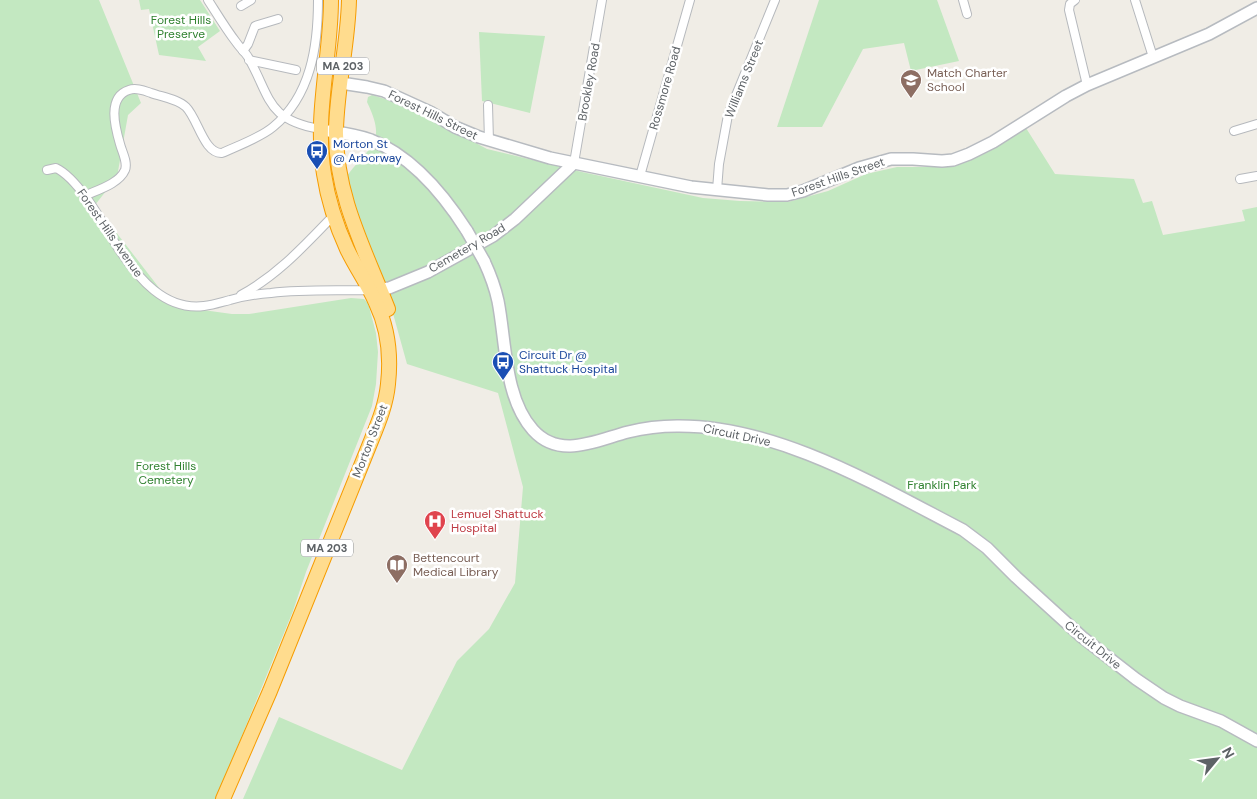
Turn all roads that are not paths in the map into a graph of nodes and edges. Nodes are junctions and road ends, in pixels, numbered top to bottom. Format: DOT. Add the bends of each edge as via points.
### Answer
graph roads {
  1 [pos="208,0"];
  2 [pos="251,0"];
  3 [pos="318,0"];
  4 [pos="332,0"];
  5 [pos="349,0"];
  6 [pos="602,0"];
  7 [pos="690,0"];
  8 [pos="775,0"];
  9 [pos="963,0"];
  10 [pos="1074,0"];
  11 [pos="1135,0"];
  12 [pos="242,6"];
  13 [pos="1257,8"];
  14 [pos="968,14"];
  15 [pos="278,19"];
  16 [pos="243,50"];
  17 [pos="1153,57"];
  18 [pos="250,60"];
  19 [pos="296,70"];
  20 [pos="341,83"];
  21 [pos="1087,85"];
  22 [pos="488,105"];
  23 [pos="283,117"];
  24 [pos="1257,124"];
  25 [pos="320,129"];
  26 [pos="1234,131"];
  27 [pos="336,132"];
  28 [pos="489,141"];
  29 [pos="574,163"];
  30 [pos="47,170"];
  31 [pos="640,176"];
  32 [pos="1257,176"];
  33 [pos="1240,179"];
  34 [pos="717,190"];
  35 [pos="84,196"];
  36 [pos="334,215"];
  37 [pos="375,290"];
  38 [pos="230,300"];
  39 [pos="1257,741"];
  40 [pos="223,799"];
  41 [pos="232,799"];
  1 -- 16 [label="street"];
  2 -- 12 [label="street"];
  3 -- 23 [label="street" via="309,75 301,94"];
  4 -- 25 [label="highway, MA 203"];
  5 -- 20 [label="highway, MA 203"];
  6 -- 29 [label="street, Brookley Road"];
  7 -- 31 [label="street, Rossmore Road"];
  8 -- 34 [label="street, Williams Street" via="728,115 718,164"];
  9 -- 14 [label="street"];
  10 -- 21 [label="street" via="1069,10"];
  11 -- 17 [label="street"];
  13 -- 17 [label="main road, Forest Hills Street" via="1209,34"];
  15 -- 16 [label="street" via="255,26"];
  16 -- 18 [label="street"];
  17 -- 21 [label="main road, Forest Hills Street"];
  18 -- 19 [label="street"];
  18 -- 23 [label="street" via="271,105"];
  20 -- 27 [label="highway, MA 203"];
  20 -- 28 [label="main road, Forest Hills Street" via="384,91"];
  21 -- 34 [label="main road, Forest Hills Street" via="992,142 953,160 891,159 787,195"];
  22 -- 28 [label="street"];
  23 -- 25 [label="street"];
  23 -- 35 [label="street" via="268,130 217,153 208,147 196,120 180,103 139,89 129,89 115,103 114,115 125,169 113,182"];
  24 -- 26 [label="street"];
  25 -- 27 [label="main road, Circuit Drive"];
  25 -- 36 [label="highway, Morton Street / MA 203" via="323,171"];
  27 -- 37 [label="highway, Morton Street / MA 203" via="345,198"];
  27 -- 39 [label="main road, Circuit Drive, bridge" via="370,140 398,155 434,188 467,231 484,261 497,295 516,399 526,422 549,443 562,447 576,446 641,429 692,426 763,439 856,475 963,530 988,548 1082,637 1164,698 1221,721"];
  28 -- 29 [label="main road, Forest Hills Street"];
  29 -- 31 [label="main road, Forest Hills Street"];
  29 -- 37 [label="main road, Cemetery Road" via="493,236 432,270"];
  30 -- 35 [label="street, Forest Hills Avenue" via="56,168 62,171"];
  31 -- 34 [label="main road, Forest Hills Street"];
  32 -- 33 [label="street"];
  35 -- 38 [label="street, Forest Hills Avenue" via="126,260 162,297 178,304 204,306"];
  36 -- 37 [label="highway, Morton Street / MA 203" via="346,247"];
  36 -- 38 [label="street, Forest Hills Avenue" via="285,265 260,284"];
  37 -- 38 [label="street, Forest Hills Avenue" via="285,292"];
  37 -- 40 [label="highway, Morton Street / MA 203" via="387,342 389,372 385,402"];
  37 -- 41 [label="highway, Morton Street / MA 203" via="391,318 397,346 398,378 392,409"];
}
